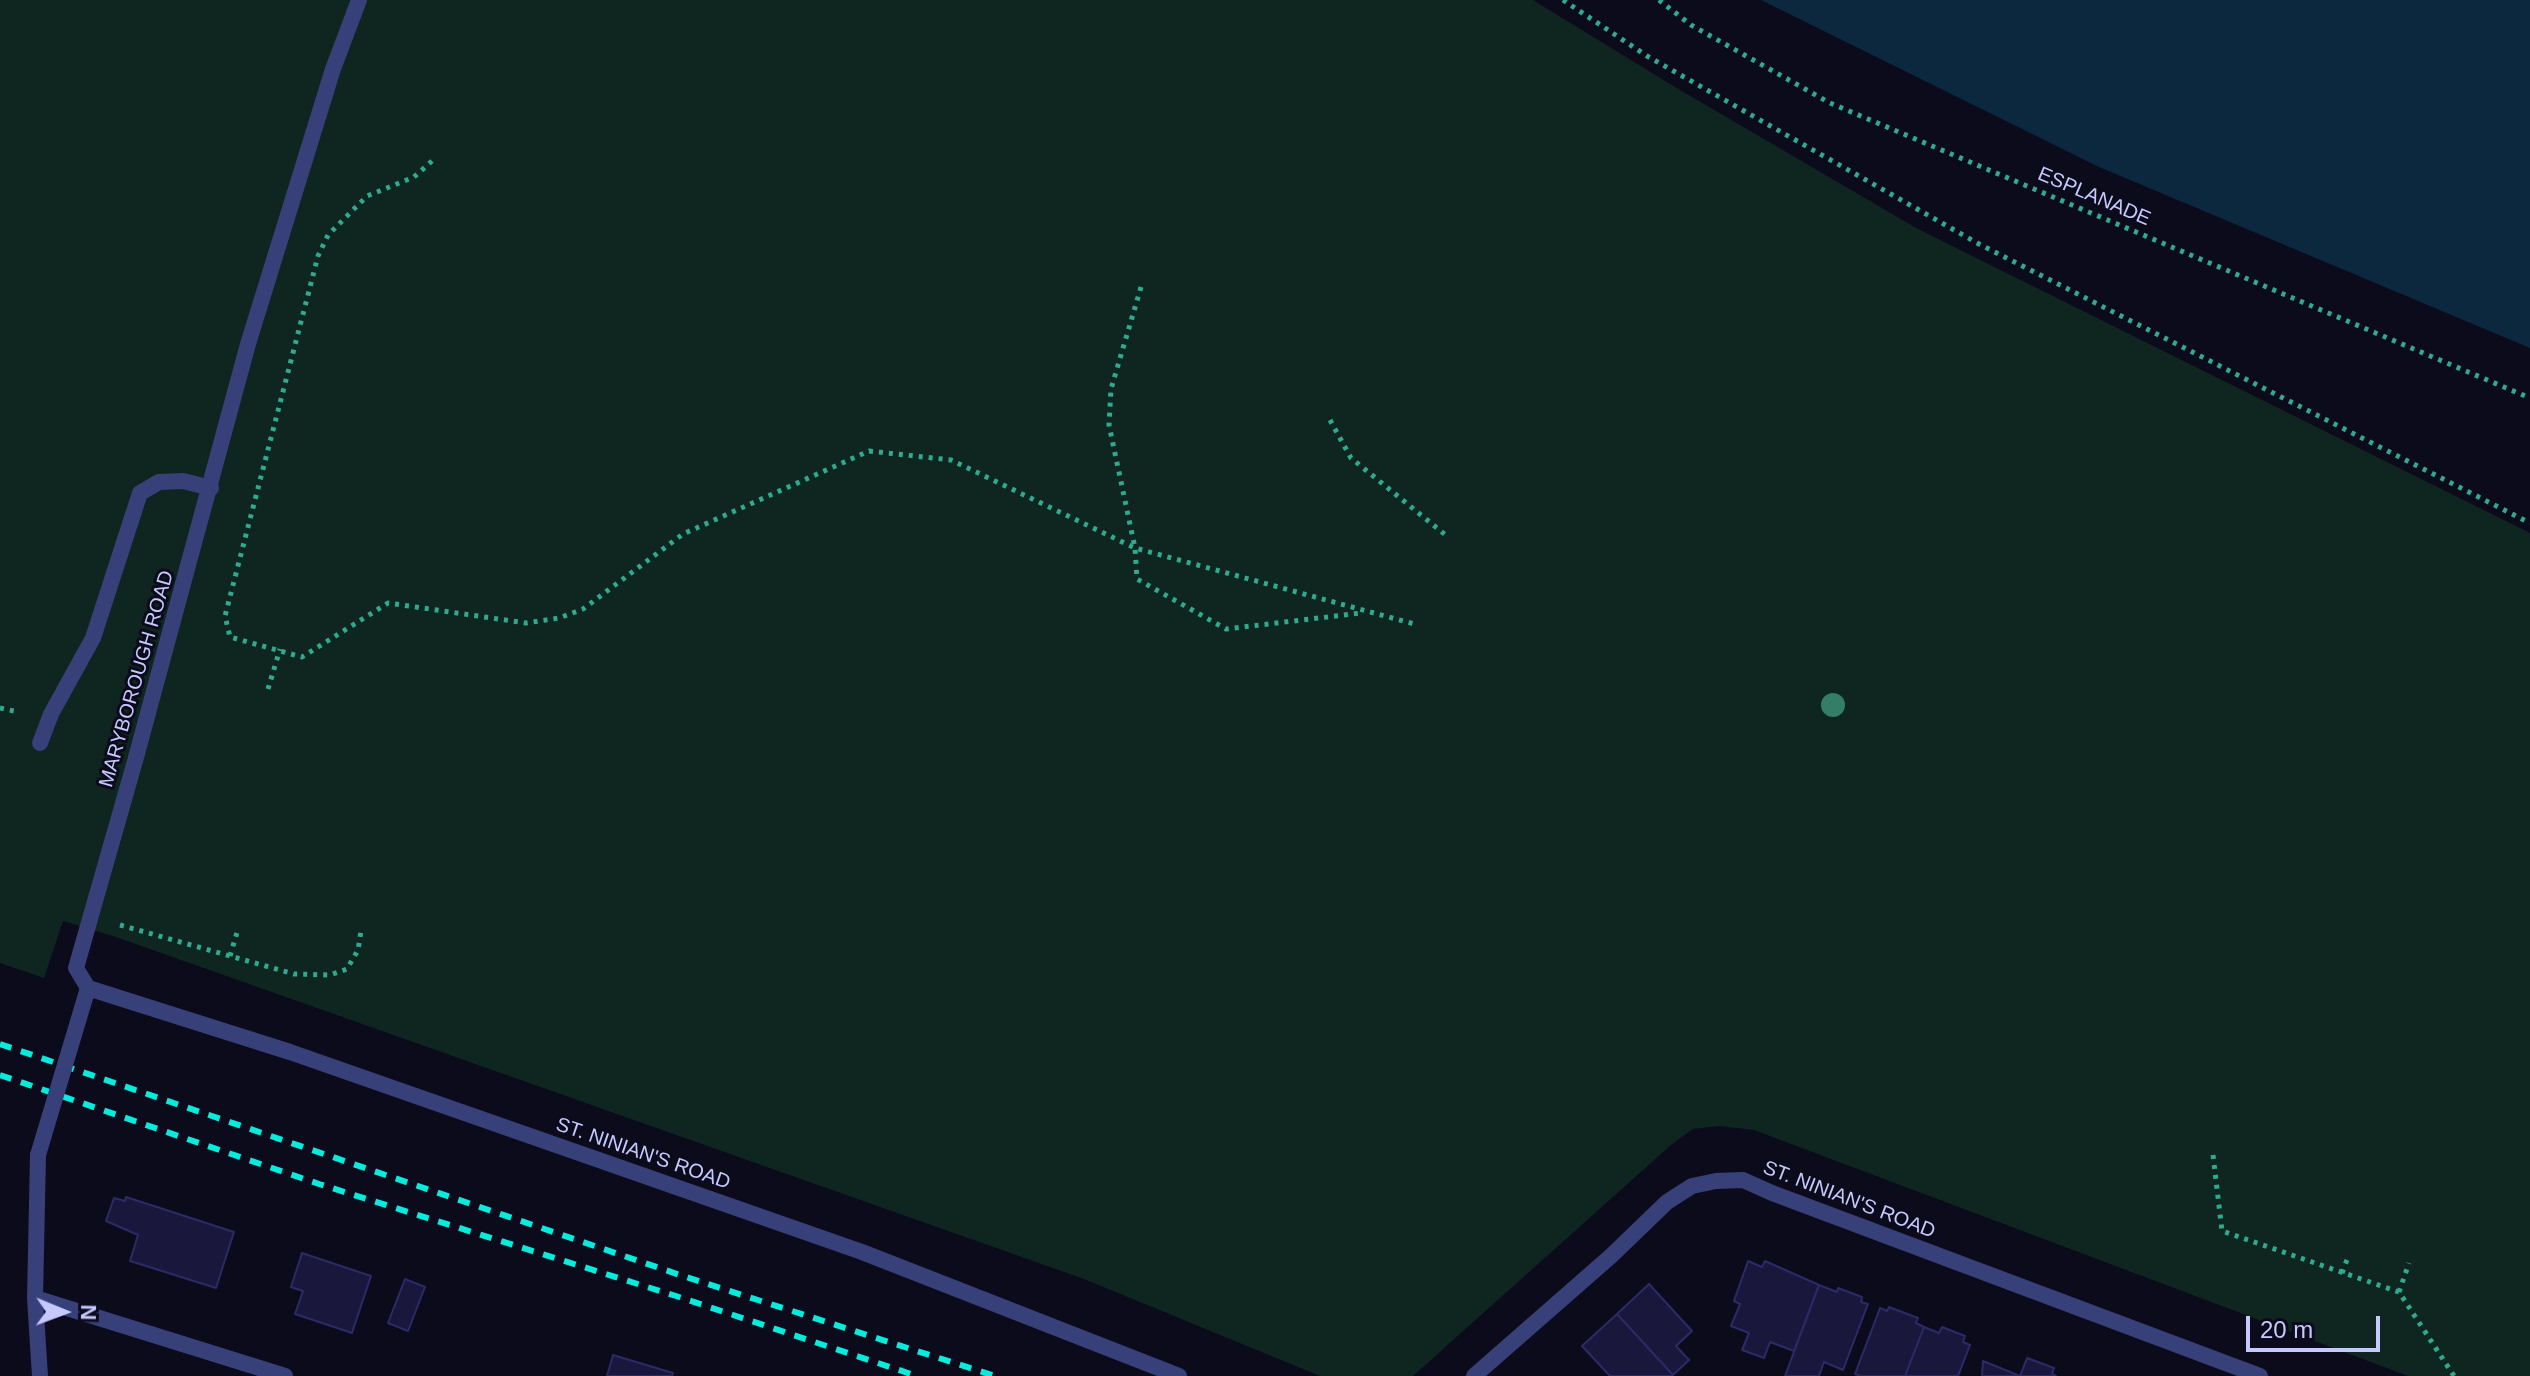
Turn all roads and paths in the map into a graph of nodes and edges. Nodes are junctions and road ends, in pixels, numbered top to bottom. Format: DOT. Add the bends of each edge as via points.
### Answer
graph roads {
  1 [pos="359,0"];
  2 [pos="1563,0"];
  3 [pos="1659,0"];
  4 [pos="432,161"];
  5 [pos="1141,287"];
  6 [pos="2530,398"];
  7 [pos="1330,420"];
  8 [pos="211,488"];
  9 [pos="2530,523"];
  10 [pos="1448,537"];
  11 [pos="1135,548"];
  12 [pos="1366,612"];
  13 [pos="1418,625"];
  14 [pos="280,649"];
  15 [pos="268,689"];
  16 [pos="40,743"];
  17 [pos="91,917"];
  18 [pos="238,929"];
  19 [pos="361,931"];
  20 [pos="230,956"];
  21 [pos="88,988"];
  22 [pos="2213,1155"];
  23 [pos="2348,1257"];
  24 [pos="2409,1263"];
  25 [pos="2342,1273"];
  26 [pos="2399,1292"];
  27 [pos="35,1298"];
  28 [pos="40,1376"];
  29 [pos="285,1376"];
  30 [pos="1179,1376"];
  31 [pos="1474,1376"];
  32 [pos="2260,1376"];
  33 [pos="2454,1376"];
  1 -- 8 [label="street, MARYBOROUGH ROAD" via="248,344"];
  2 -- 9 [label="path" via="1647,56 1979,244"];
  3 -- 6 [label="path, ESPLANADE" via="1691,25 1830,103"];
  4 -- 14 [label="path" via="414,177 367,196 328,235 318,256 225,616 230,637"];
  5 -- 11 [label="path" via="1111,389 1109,425"];
  7 -- 10 [label="path" via="1351,458"];
  8 -- 16 [label="street" via="159,482 140,493 93,638"];
  8 -- 17 [label="street, MARYBOROUGH ROAD"];
  11 -- 12 [label="path"];
  11 -- 12 [label="path" via="1137,579 1226,629"];
  11 -- 14 [label="path" via="951,460 869,451 683,534 583,609 559,618 526,623 388,603 302,657"];
  12 -- 13 [label="path"];
  14 -- 15 [label="path"];
  17 -- 20 [label="path"];
  17 -- 21 [label="street, MARYBOROUGH ROAD" via="76,968"];
  18 -- 20 [label="path"];
  19 -- 20 [label="path" via="347,969 330,975 294,974"];
  21 -- 27 [label="street, MARYBOROUGH ROAD, bridge" via="38,1155"];
  21 -- 30 [label="street, ST. NINIAN'S ROAD" via="290,1052 862,1252"];
  22 -- 25 [label="path" via="2222,1231"];
  23 -- 25 [label="path"];
  24 -- 26 [label="path"];
  25 -- 26 [label="path"];
  26 -- 33 [label="path"];
  27 -- 28 [label="street, MARYBOROUGH ROAD"];
  27 -- 29 [label="street"];
  31 -- 32 [label="street, ST. NINIAN'S ROAD" via="1667,1202 1692,1186 1743,1180"];
}
